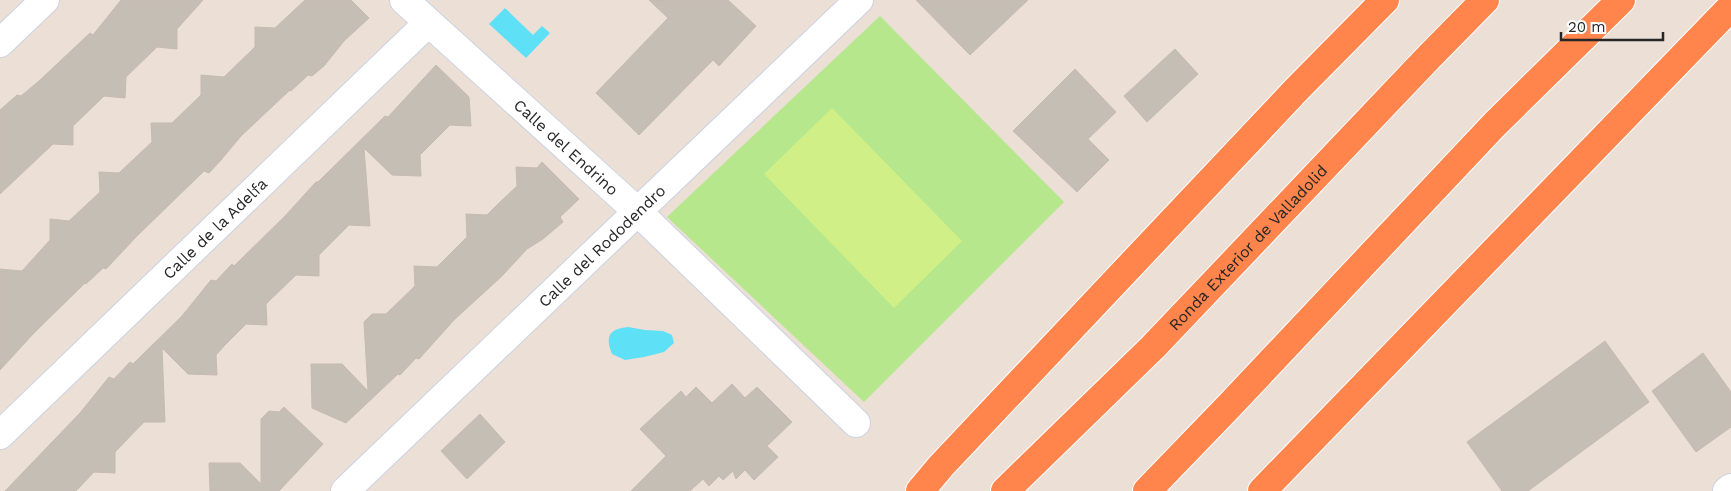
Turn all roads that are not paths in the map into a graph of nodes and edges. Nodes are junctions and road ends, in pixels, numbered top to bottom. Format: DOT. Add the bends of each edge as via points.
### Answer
graph roads {
  1 [pos="45,0"];
  2 [pos="404,0"];
  3 [pos="859,0"];
  4 [pos="1386,0"];
  5 [pos="1485,0"];
  6 [pos="1621,0"];
  7 [pos="1731,7"];
  8 [pos="428,23"];
  9 [pos="0,43"];
  10 [pos="636,211"];
  11 [pos="856,422"];
  12 [pos="0,435"];
  13 [pos="1731,488"];
  14 [pos="346,491"];
  15 [pos="920,491"];
  16 [pos="1005,491"];
  17 [pos="1147,491"];
  18 [pos="1262,491"];
  19 [pos="1727,491"];
  1 -- 9 [label="street"];
  2 -- 8 [label="street, Calle del Endrino"];
  3 -- 10 [label="street, Calle del Rododendro"];
  4 -- 15 [label="highway" via="1298,88"];
  5 -- 16 [label="highway, Ronda Exterior de Valladolid" via="1153,347"];
  6 -- 17 [label="highway" via="1494,125"];
  7 -- 18 [label="highway"];
  8 -- 10 [label="street, Calle del Endrino"];
  8 -- 12 [label="street, Calle de la Adelfa"];
  10 -- 11 [label="street, Calle del Endrino"];
  10 -- 14 [label="street, Calle del Rododendro"];
  13 -- 19 [label="street"];
}
